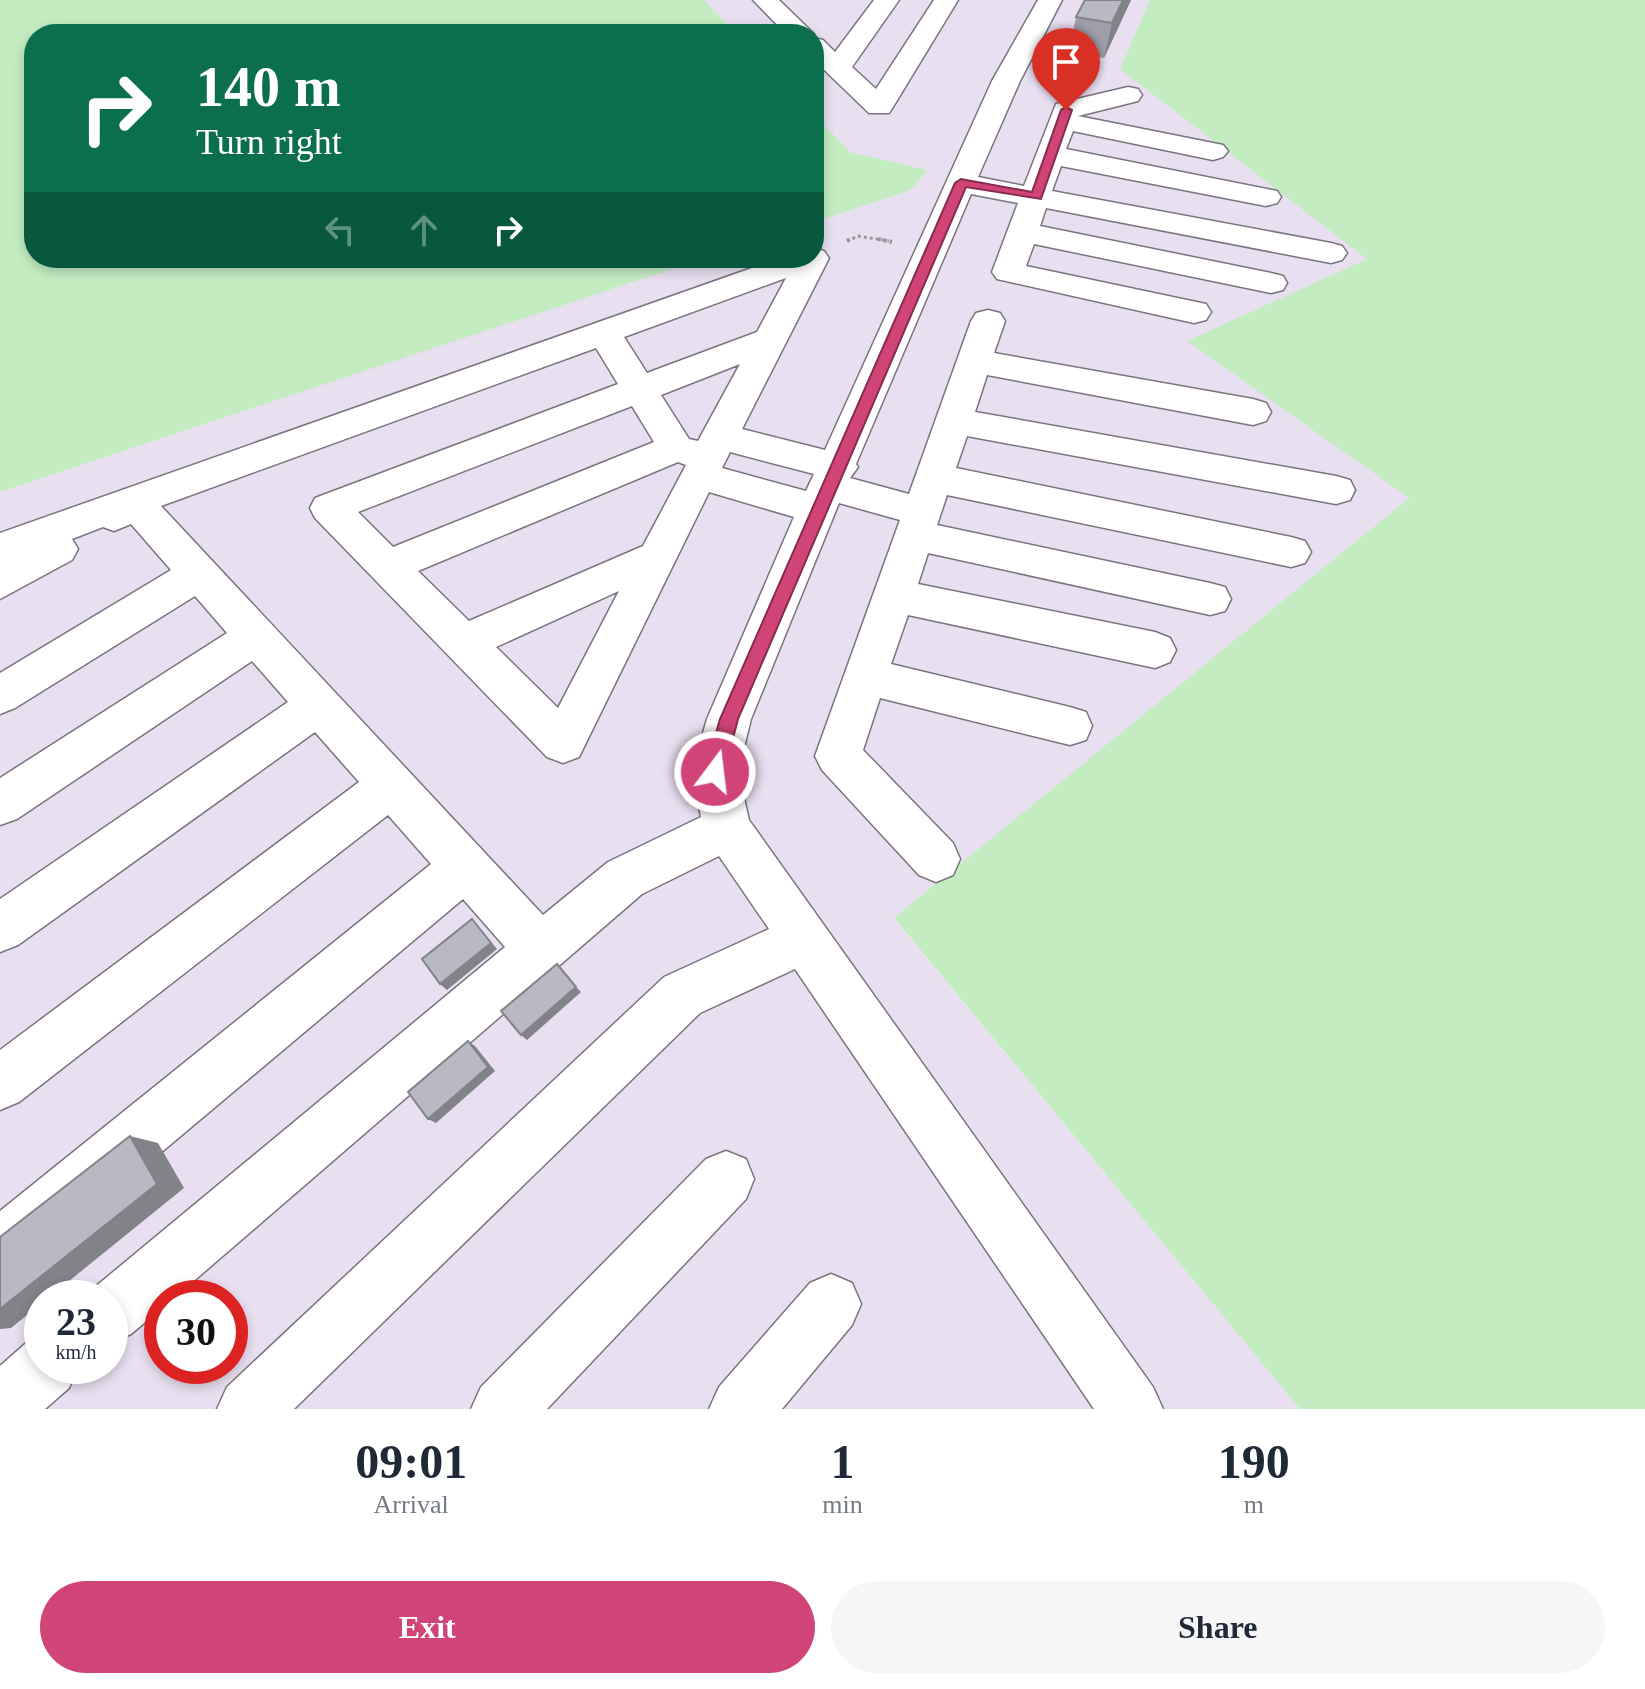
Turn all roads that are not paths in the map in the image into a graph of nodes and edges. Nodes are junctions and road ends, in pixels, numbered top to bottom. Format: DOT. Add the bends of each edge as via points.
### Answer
graph roads {
  1 [pos="767,0"];
  2 [pos="887,0"];
  3 [pos="946,0"];
  4 [pos="1050,0"];
  5 [pos="791,24"];
  6 [pos="824,56"];
  7 [pos="837,68"];
  8 [pos="1128,95"];
  9 [pos="1063,121"];
  10 [pos="1213,151"];
  11 [pos="1051,155"];
  12 [pos="961,183"];
  13 [pos="1037,196"];
  14 [pos="1266,197"];
  15 [pos="1023,232"];
  16 [pos="1331,253"];
  17 [pos="782,268"];
  18 [pos="812,268"];
  19 [pos="1271,283"];
  20 [pos="1194,312"];
  21 [pos="988,321"];
  22 [pos="604,333"];
  23 [pos="769,340"];
  24 [pos="975,361"];
  25 [pos="638,390"];
  26 [pos="1253,412"];
  27 [pos="953,421"];
  28 [pos="699,454"];
  29 [pos="828,487"];
  30 [pos="1336,490"];
  31 [pos="135,503"];
  32 [pos="923,508"];
  33 [pos="0,549"];
  34 [pos="1291,552"];
  35 [pos="656,557"];
  36 [pos="387,567"];
  37 [pos="199,573"];
  38 [pos="0,583"];
  39 [pos="893,595"];
  40 [pos="1210,599"];
  41 [pos="256,636"];
  42 [pos="463,643"];
  43 [pos="1155,650"];
  44 [pos="865,676"];
  45 [pos="0,695"];
  46 [pos="319,705"];
  47 [pos="1070,726"];
  48 [pos="392,785"];
  49 [pos="0,804"];
  50 [pos="727,828"];
  51 [pos="936,859"];
  52 [pos="466,866"];
  53 [pos="0,928"];
  54 [pos="804,939"];
  55 [pos="539,948"];
  56 [pos="0,1083"];
  57 [pos="726,1179"];
  58 [pos="0,1249"];
  59 [pos="128,1298"];
  60 [pos="831,1304"];
  61 [pos="249,1409"];
  62 [pos="503,1409"];
  63 [pos="741,1409"];
  64 [pos="1131,1409"];
  1 -- 5 [label="street"];
  2 -- 7 [label="street"];
  3 -- 7 [label="street" via="879,107"];
  4 -- 12 [label="street" via="1006,81"];
  6 -- 7 [label="street"];
  8 -- 9 [label="street" via="1066,110"];
  9 -- 10 [label="street"];
  9 -- 11 [label="street"];
  11 -- 13 [label="street"];
  11 -- 14 [label="street"];
  12 -- 13 [label="street"];
  12 -- 29 [label="street"];
  13 -- 15 [label="street"];
  13 -- 16 [label="street"];
  15 -- 19 [label="street"];
  15 -- 20 [label="street" via="1008,272"];
  17 -- 22 [label="street"];
  18 -- 23 [label="street"];
  21 -- 24 [label="street"];
  22 -- 25 [label="street"];
  22 -- 31 [label="street"];
  23 -- 25 [label="street"];
  23 -- 28 [label="street"];
  24 -- 26 [label="street"];
  24 -- 27 [label="street"];
  25 -- 28 [label="street"];
  25 -- 36 [label="street" via="329,508"];
  27 -- 30 [label="street"];
  27 -- 32 [label="street"];
  28 -- 29 [label="street"];
  28 -- 35 [label="street"];
  28 -- 36 [label="street"];
  29 -- 32 [label="street"];
  29 -- 50 [label="street" via="729,719 715,772"];
  31 -- 33 [label="street"];
  31 -- 37 [label="street"];
  31 -- 38 [label="street"];
  32 -- 34 [label="street"];
  32 -- 39 [label="street"];
  32 -- 40 [label="street"];
  35 -- 42 [label="street"];
  35 -- 42 [label="street" via="563,743"];
  36 -- 42 [label="street"];
  37 -- 41 [label="street"];
  37 -- 45 [label="street"];
  39 -- 43 [label="street"];
  39 -- 44 [label="street"];
  41 -- 46 [label="street"];
  41 -- 49 [label="street"];
  44 -- 47 [label="street"];
  44 -- 51 [label="street" via="838,756"];
  46 -- 48 [label="street"];
  46 -- 53 [label="street"];
  48 -- 52 [label="street"];
  48 -- 56 [label="street"];
  50 -- 54 [label="street"];
  50 -- 55 [label="street" via="625,878"];
  52 -- 55 [label="street"];
  52 -- 58 [label="street"];
  54 -- 61 [label="street" via="682,995"];
  54 -- 64 [label="street"];
  55 -- 59 [label="street"];
  57 -- 62 [label="street"];
  60 -- 63 [label="street"];
}
